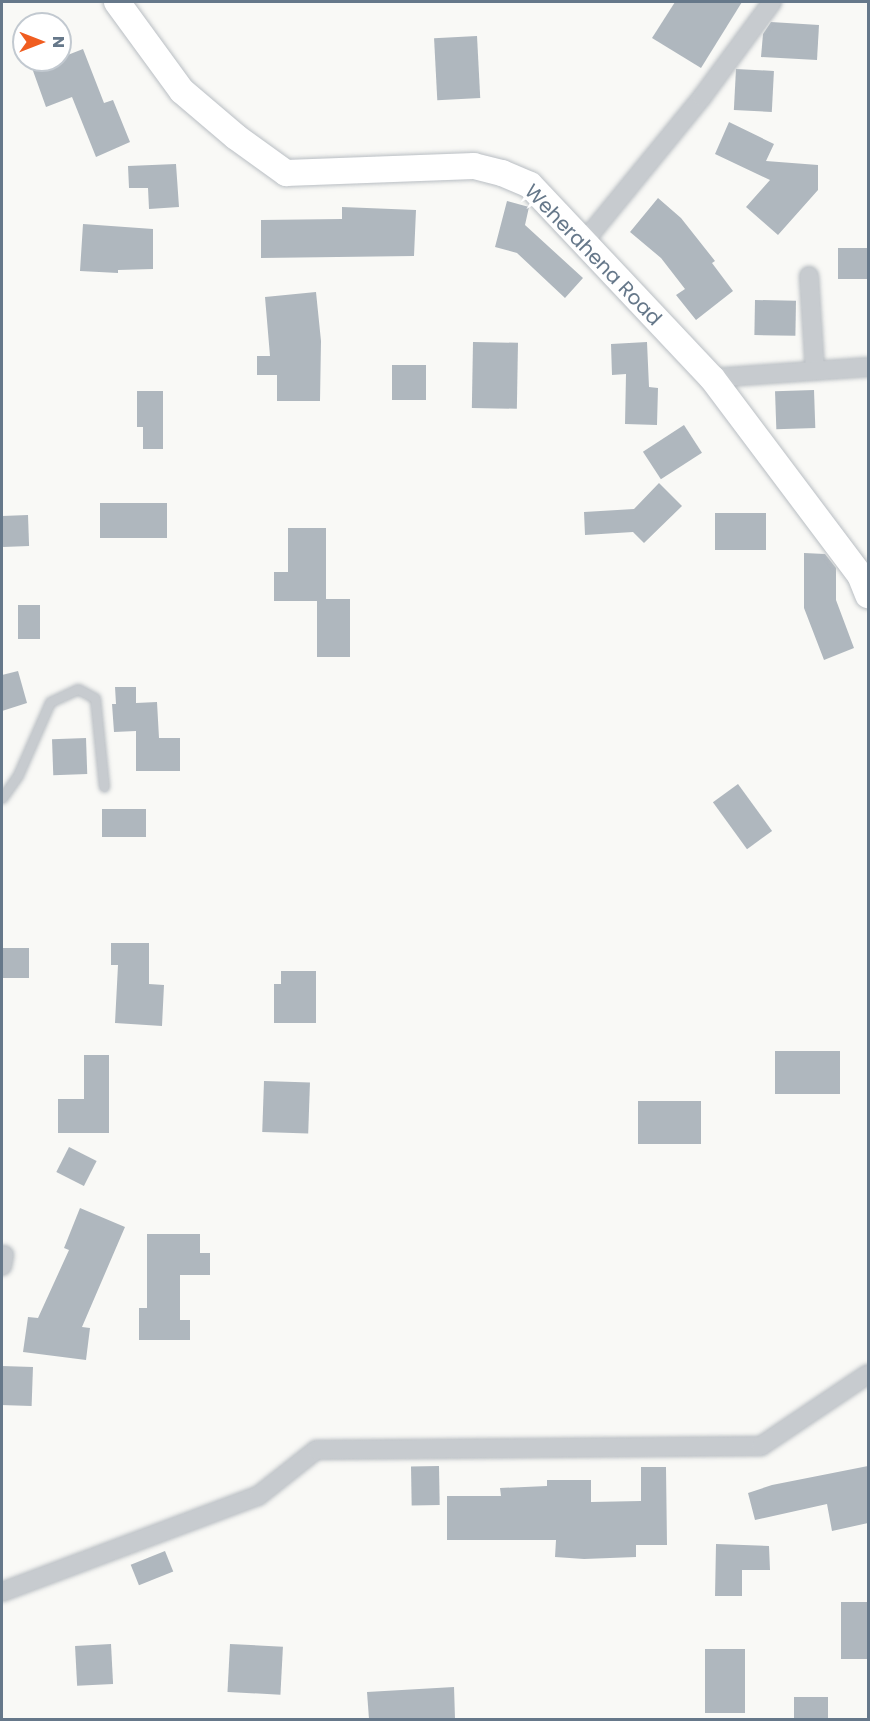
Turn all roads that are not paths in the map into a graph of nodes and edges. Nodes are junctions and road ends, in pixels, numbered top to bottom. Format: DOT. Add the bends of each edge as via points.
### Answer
graph roads {
  1 [pos="117,2"];
  2 [pos="772,2"];
  3 [pos="583,243"];
  4 [pos="809,276"];
  5 [pos="868,367"];
  6 [pos="815,371"];
  7 [pos="711,378"];
  8 [pos="868,595"];
  9 [pos="104,787"];
  10 [pos="2,798"];
  11 [pos="2,1255"];
  12 [pos="2,1266"];
  13 [pos="868,1374"];
  14 [pos="2,1592"];
  1 -- 3 [label="main road, Weherahena Road" via="182,91 236,137 286,172 474,166 502,172 530,185"];
  2 -- 3 [label="street" via="702,98"];
  3 -- 7 [label="main road, Weherahena Road"];
  4 -- 6 [label="street"];
  5 -- 6 [label="street"];
  6 -- 7 [label="street"];
  7 -- 8 [label="main road, Weherahena Road" via="860,575"];
  9 -- 10 [label="lane" via="95,698 78,689 50,702 18,775"];
  11 -- 12 [label="street"];
  13 -- 14 [label="street" via="761,1446 316,1450 258,1496"];
}
